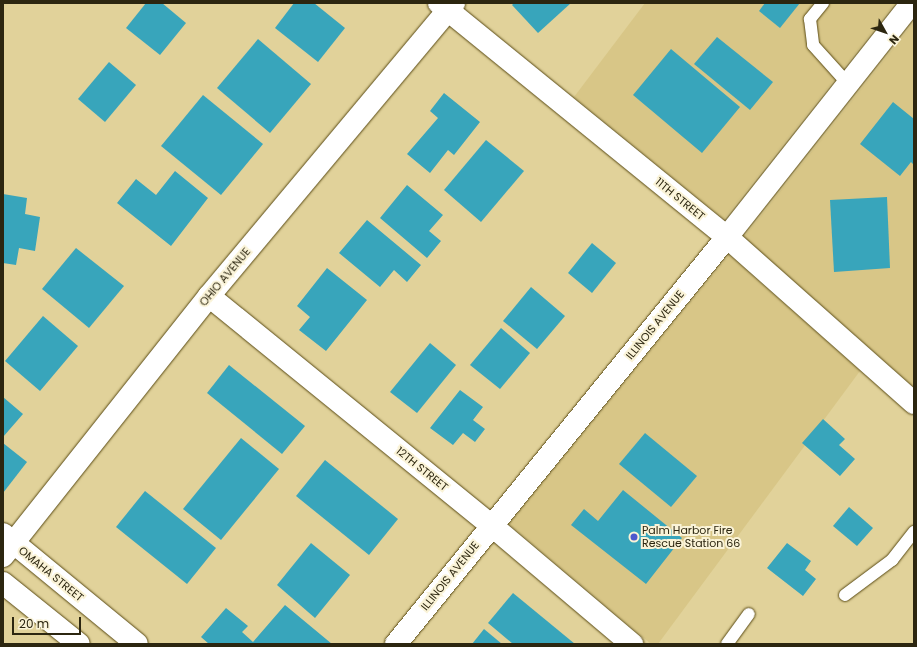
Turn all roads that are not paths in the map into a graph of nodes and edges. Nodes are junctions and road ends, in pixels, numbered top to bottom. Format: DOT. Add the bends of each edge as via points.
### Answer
graph roads {
  1 [pos="823,3"];
  2 [pos="912,3"];
  3 [pos="447,5"];
  4 [pos="849,84"];
  5 [pos="727,237"];
  6 [pos="209,296"];
  7 [pos="913,400"];
  8 [pos="491,525"];
  9 [pos="914,532"];
  10 [pos="6,544"];
  11 [pos="3,584"];
  12 [pos="845,595"];
  13 [pos="749,614"];
  14 [pos="79,644"];
  15 [pos="137,644"];
  16 [pos="396,644"];
  17 [pos="632,644"];
  18 [pos="727,644"];
  1 -- 4 [label="lane" via="810,19 813,45"];
  2 -- 4 [label="street, ILLINOIS AVENUE"];
  3 -- 5 [label="street, 11TH STREET"];
  3 -- 6 [label="street, OHIO AVENUE"];
  4 -- 5 [label="street, ILLINOIS AVENUE"];
  5 -- 7 [label="street, 11TH STREET"];
  5 -- 8 [label="street, ILLINOIS AVENUE"];
  6 -- 8 [label="street, 12TH STREET"];
  6 -- 10 [label="street, OHIO AVENUE"];
  8 -- 16 [label="street, ILLINOIS AVENUE"];
  8 -- 17 [label="street, 12TH STREET"];
  9 -- 12 [label="lane" via="892,560"];
  10 -- 15 [label="street, OMAHA STREET"];
  11 -- 14 [label="street"];
  13 -- 18 [label="lane"];
}
